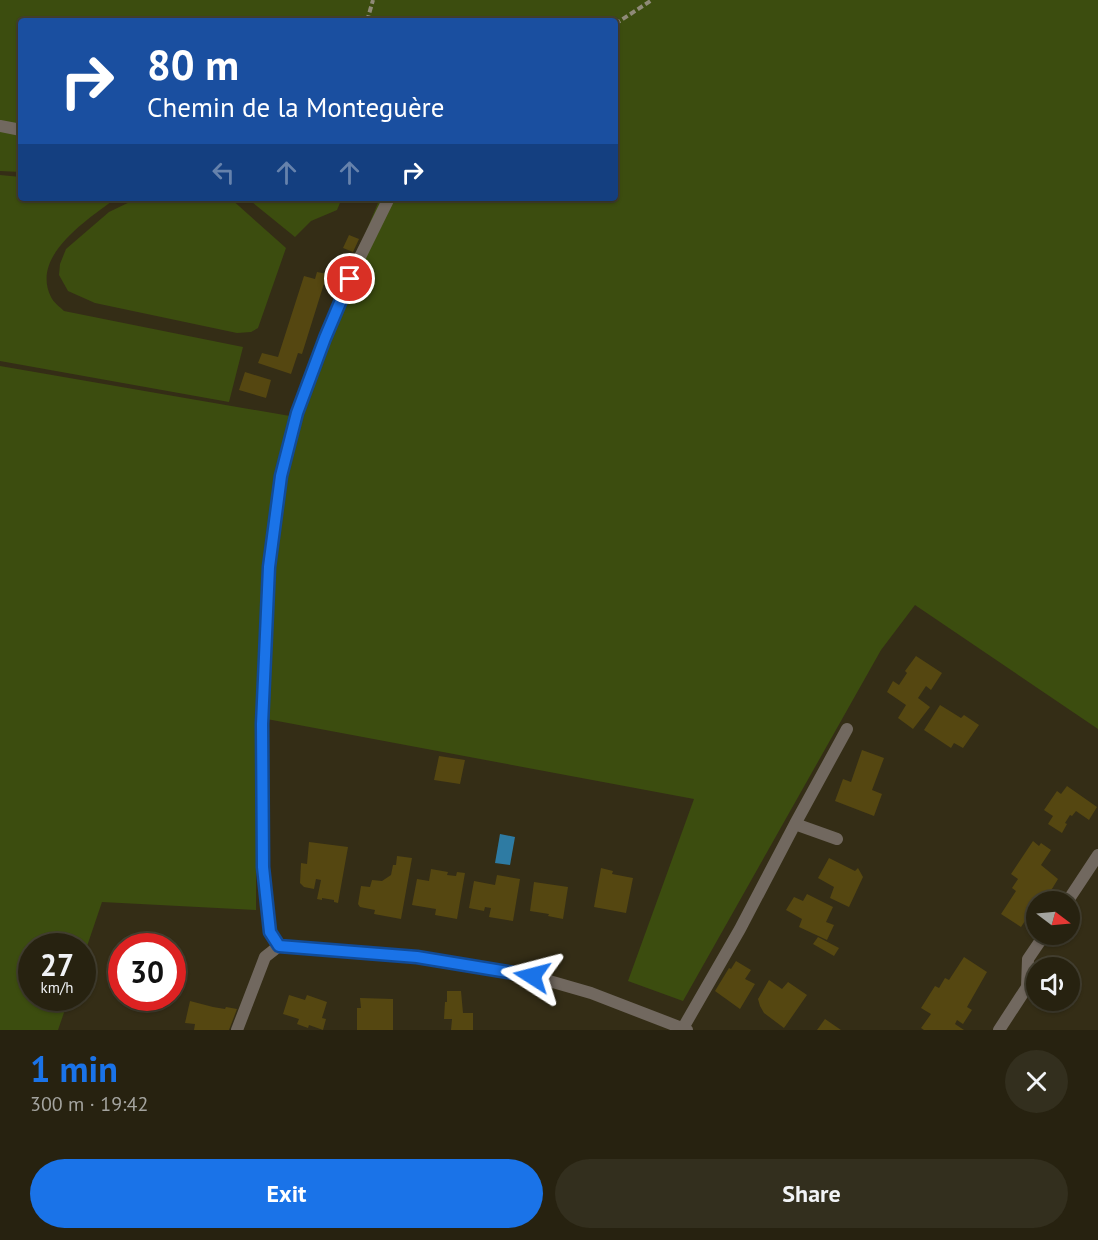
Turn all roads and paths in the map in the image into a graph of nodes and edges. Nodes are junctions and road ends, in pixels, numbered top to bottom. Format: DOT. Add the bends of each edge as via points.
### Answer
graph roads {
  1 [pos="373,0"];
  2 [pos="652,0"];
  3 [pos="369,18"];
  4 [pos="618,22"];
  5 [pos="0,126"];
  6 [pos="18,129"];
  7 [pos="388,201"];
  8 [pos="847,729"];
  9 [pos="795,824"];
  10 [pos="837,839"];
  11 [pos="1098,855"];
  12 [pos="1074,891"];
  13 [pos="1038,945"];
  14 [pos="279,946"];
  15 [pos="685,1029"];
  16 [pos="237,1030"];
  17 [pos="999,1030"];
  1 -- 3 [label="path"];
  2 -- 4 [label="path"];
  5 -- 6 [label="street"];
  7 -- 14 [label="street" via="325,338 297,413 281,476 269,567 262,724 263,867 270,932"];
  8 -- 9 [label="street"];
  9 -- 10 [label="street"];
  9 -- 15 [label="street"];
  11 -- 12 [label="street"];
  13 -- 17 [label="street" via="1028,959 1028,987"];
  14 -- 15 [label="street" via="417,957 532,976 591,993"];
  14 -- 16 [label="street" via="265,957"];
}
